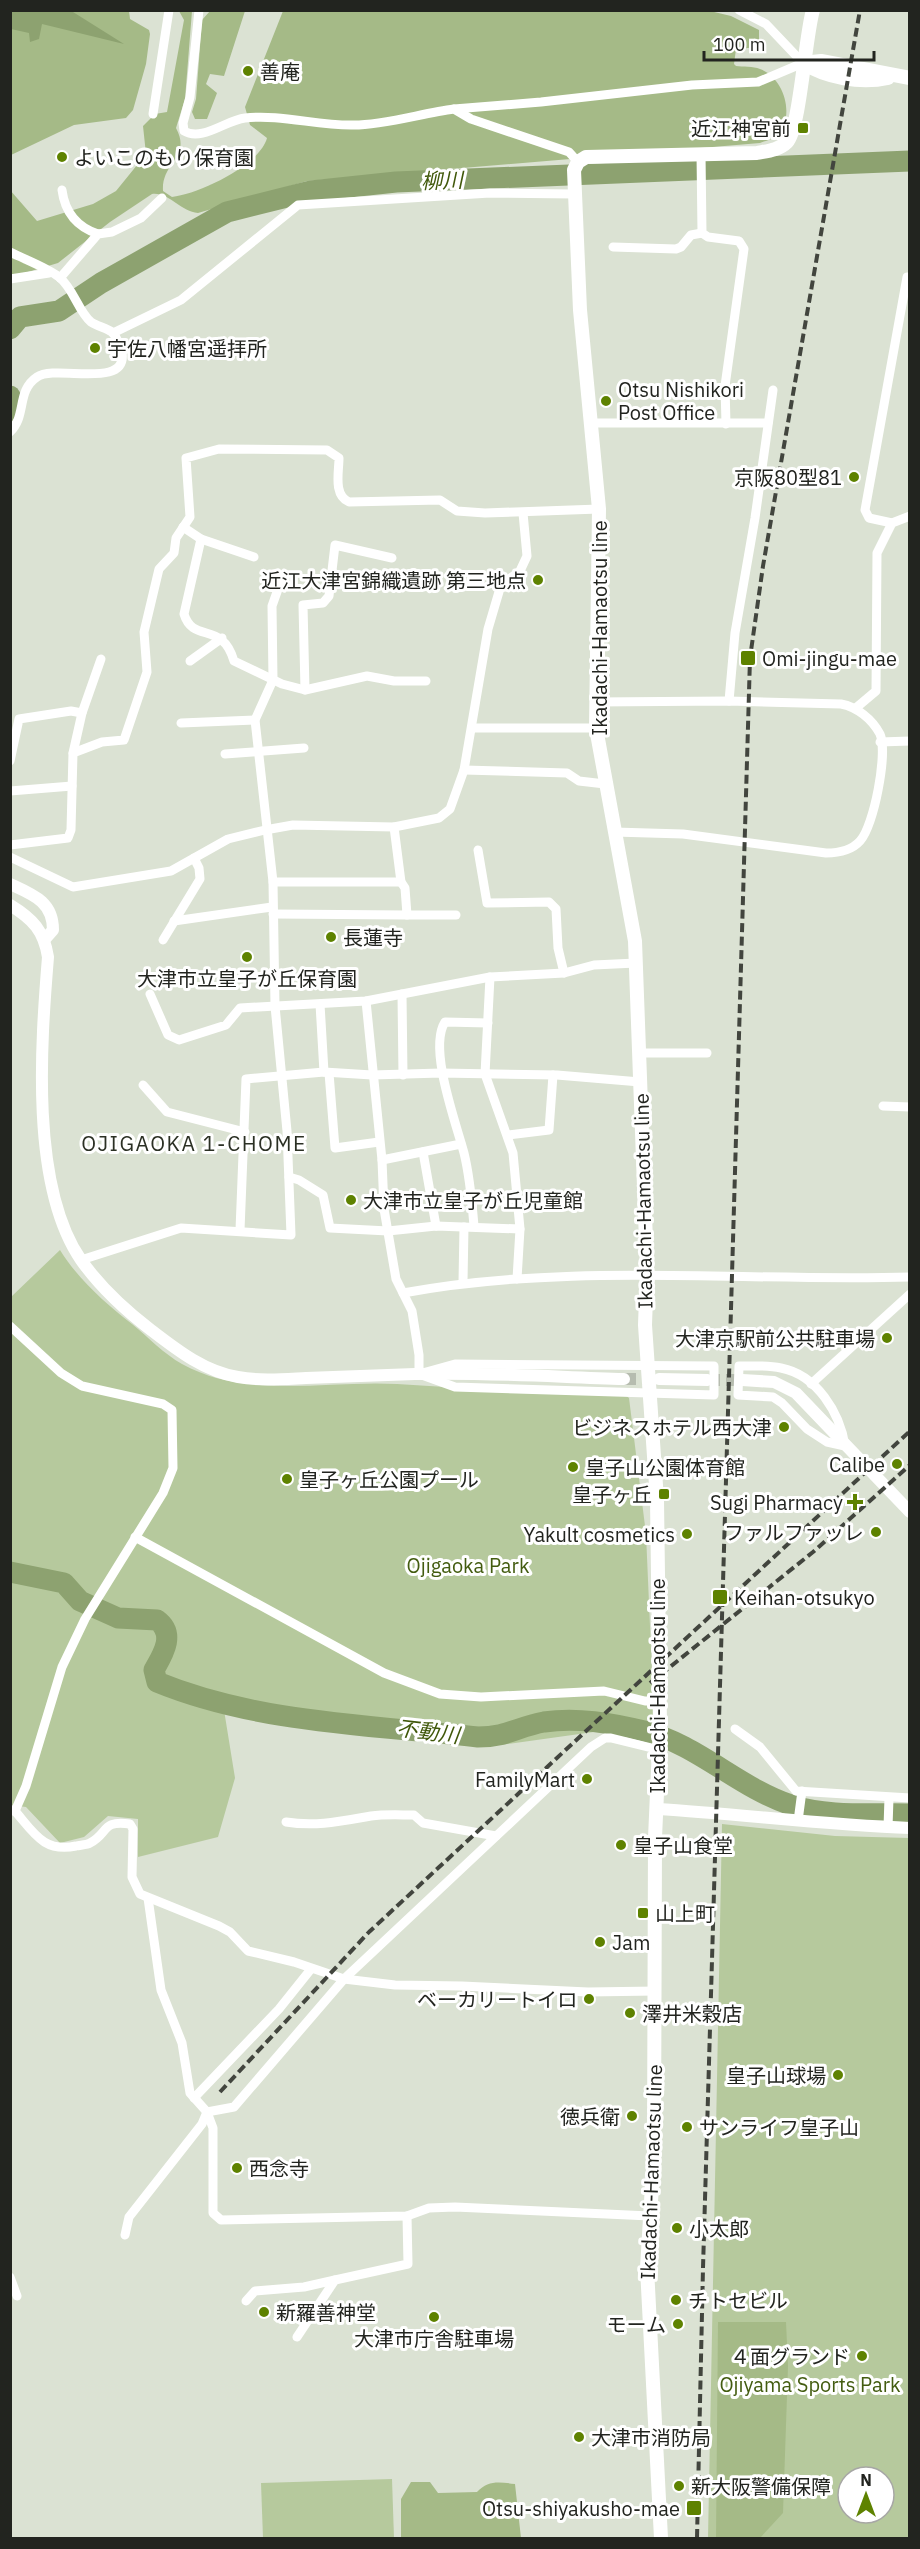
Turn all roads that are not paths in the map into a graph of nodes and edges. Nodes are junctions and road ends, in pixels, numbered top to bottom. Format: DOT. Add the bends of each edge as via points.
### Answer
graph roads {
  1 [pos="170,10"];
  2 [pos="199,10"];
  3 [pos="739,10"];
  4 [pos="813,10"];
  5 [pos="803,63"];
  6 [pos="909,78"];
  7 [pos="454,109"];
  8 [pos="153,114"];
  9 [pos="701,158"];
  10 [pos="575,177"];
  11 [pos="62,190"];
  12 [pos="162,198"];
  13 [pos="702,233"];
  14 [pos="98,234"];
  15 [pos="613,247"];
  16 [pos="10,252"];
  17 [pos="51,272"];
  18 [pos="60,278"];
  19 [pos="909,278"];
  20 [pos="10,279"];
  21 [pos="113,333"];
  22 [pos="773,390"];
  23 [pos="589,423"];
  24 [pos="768,423"];
  25 [pos="726,424"];
  26 [pos="10,432"];
  27 [pos="599,509"];
  28 [pos="523,513"];
  29 [pos="909,516"];
  30 [pos="891,523"];
  31 [pos="183,526"];
  32 [pos="201,539"];
  33 [pos="254,557"];
  34 [pos="392,558"];
  35 [pos="283,575"];
  36 [pos="222,638"];
  37 [pos="101,659"];
  38 [pos="190,661"];
  39 [pos="273,680"];
  40 [pos="426,681"];
  41 [pos="305,690"];
  42 [pos="729,701"];
  43 [pos="595,702"];
  44 [pos="857,707"];
  45 [pos="82,712"];
  46 [pos="255,720"];
  47 [pos="181,723"];
  48 [pos="472,728"];
  49 [pos="596,728"];
  50 [pos="909,741"];
  51 [pos="880,742"];
  52 [pos="304,748"];
  53 [pos="73,753"];
  54 [pos="257,753"];
  55 [pos="225,754"];
  56 [pos="10,761"];
  57 [pos="464,770"];
  58 [pos="605,784"];
  59 [pos="72,786"];
  60 [pos="10,791"];
  61 [pos="394,826"];
  62 [pos="266,830"];
  63 [pos="614,832"];
  64 [pos="10,845"];
  65 [pos="478,850"];
  66 [pos="10,857"];
  67 [pos="194,858"];
  68 [pos="273,882"];
  69 [pos="401,882"];
  70 [pos="10,884"];
  71 [pos="10,905"];
  72 [pos="272,910"];
  73 [pos="407,915"];
  74 [pos="456,915"];
  75 [pos="174,921"];
  76 [pos="45,939"];
  77 [pos="163,940"];
  78 [pos="636,963"];
  79 [pos="564,973"];
  80 [pos="490,977"];
  81 [pos="150,994"];
  82 [pos="402,994"];
  83 [pos="366,1001"];
  84 [pos="320,1004"];
  85 [pos="275,1006"];
  86 [pos="488,1023"];
  87 [pos="639,1053"];
  88 [pos="707,1053"];
  89 [pos="327,1073"];
  90 [pos="441,1073"];
  91 [pos="402,1074"];
  92 [pos="485,1074"];
  93 [pos="553,1074"];
  94 [pos="372,1076"];
  95 [pos="281,1077"];
  96 [pos="640,1082"];
  97 [pos="143,1085"];
  98 [pos="882,1106"];
  99 [pos="909,1107"];
  100 [pos="245,1132"];
  101 [pos="508,1135"];
  102 [pos="379,1142"];
  103 [pos="461,1144"];
  104 [pos="423,1152"];
  105 [pos="382,1160"];
  106 [pos="289,1177"];
  107 [pos="436,1226"];
  108 [pos="474,1226"];
  109 [pos="464,1227"];
  110 [pos="520,1229"];
  111 [pos="240,1230"];
  112 [pos="388,1231"];
  113 [pos="81,1260"];
  114 [pos="647,1275"];
  115 [pos="909,1277"];
  116 [pos="516,1279"];
  117 [pos="463,1282"];
  118 [pos="403,1293"];
  119 [pos="909,1294"];
  120 [pos="10,1326"];
  121 [pos="419,1374"];
  122 [pos="624,1378"];
  123 [pos="651,1379"];
  124 [pos="708,1380"];
  125 [pos="742,1380"];
  126 [pos="811,1384"];
  127 [pos="845,1446"];
  128 [pos="908,1507"];
  129 [pos="135,1537"];
  130 [pos="659,1701"];
  131 [pos="735,1729"];
  132 [pos="660,1749"];
  133 [pos="802,1792"];
  134 [pos="909,1798"];
  135 [pos="889,1799"];
  136 [pos="657,1809"];
  137 [pos="13,1811"];
  138 [pos="798,1820"];
  139 [pos="286,1822"];
  140 [pos="888,1827"];
  141 [pos="909,1828"];
  142 [pos="496,1836"];
  143 [pos="148,1898"];
  144 [pos="311,1968"];
  145 [pos="344,1979"];
  146 [pos="656,1991"];
  147 [pos="194,2098"];
  148 [pos="207,2112"];
  149 [pos="407,2216"];
  150 [pos="650,2216"];
  151 [pos="125,2235"];
  152 [pos="10,2277"];
  153 [pos="335,2280"];
  154 [pos="17,2296"];
  155 [pos="246,2301"];
  156 [pos="297,2337"];
  157 [pos="661,2538"];
  1 -- 8 [label="street"];
  2 -- 7 [label="street" via="190,97 183,123 184,131 190,135 244,118 357,125"];
  3 -- 5 [label="street" via="766,24"];
  4 -- 5 [label="main road"];
  5 -- 6 [label="main road" via="818,73 855,79"];
  5 -- 7 [label="street" via="758,82"];
  5 -- 9 [label="main road" via="793,129 786,143 757,153"];
  7 -- 10 [label="street" via="471,119 569,152"];
  9 -- 10 [label="main road" via="586,157"];
  9 -- 13 [label="street"];
  10 -- 21 [label="street" via="490,193 298,205 181,300"];
  10 -- 23 [label="main road, Ikadachi-Hamaotsu line"];
  11 -- 14 [label="street" via="78,224"];
  12 -- 14 [label="street" via="141,218 112,232"];
  13 -- 15 [label="street" via="691,235 676,249"];
  13 -- 25 [label="street" via="738,241 744,249 724,386"];
  14 -- 18 [label="street"];
  16 -- 17 [label="street"];
  17 -- 18 [label="street"];
  17 -- 20 [label="street"];
  18 -- 21 [label="street" via="90,321"];
  19 -- 30 [label="street" via="865,510 869,518"];
  21 -- 26 [label="street" via="122,350 116,369 103,374 51,371 38,376 24,391 19,424"];
  22 -- 24 [label="street"];
  23 -- 25 [label="street"];
  23 -- 27 [label="main road, Ikadachi-Hamaotsu line"];
  24 -- 25 [label="street"];
  24 -- 42 [label="street" via="735,633"];
  27 -- 28 [label="street"];
  27 -- 43 [label="main road, Ikadachi-Hamaotsu line"];
  28 -- 31 [label="street" via="457,511 440,500 349,502 339,492 339,458 327,450 219,449 186,458 190,517"];
  28 -- 48 [label="street" via="527,556 520,570 501,585 488,629"];
  29 -- 30 [label="street"];
  30 -- 44 [label="street" via="877,553 876,691"];
  31 -- 32 [label="street"];
  31 -- 53 [label="street" via="174,553 159,569 144,632 147,672 124,740 102,742"];
  32 -- 33 [label="street"];
  32 -- 36 [label="street" via="184,614 194,629"];
  34 -- 41 [label="street" via="335,545 330,596 323,603 303,605"];
  35 -- 39 [label="street" via="272,606"];
  36 -- 38 [label="street"];
  36 -- 39 [label="street" via="234,661"];
  37 -- 45 [label="street"];
  39 -- 41 [label="street"];
  39 -- 46 [label="street"];
  40 -- 41 [label="street" via="367,676"];
  42 -- 43 [label="street"];
  42 -- 44 [label="street"];
  43 -- 49 [label="main road, Ikadachi-Hamaotsu line"];
  44 -- 51 [label="street" via="880,735"];
  45 -- 53 [label="street"];
  45 -- 56 [label="street" via="19,720"];
  46 -- 47 [label="street"];
  46 -- 54 [label="street"];
  48 -- 49 [label="street"];
  48 -- 57 [label="street"];
  49 -- 58 [label="main road, Ikadachi-Hamaotsu line"];
  50 -- 51 [label="street"];
  51 -- 63 [label="street" via="877,800 861,840 846,851 826,853 683,834"];
  52 -- 54 [label="street"];
  53 -- 59 [label="street"];
  54 -- 55 [label="street"];
  54 -- 62 [label="street"];
  57 -- 58 [label="street" via="567,773 579,781"];
  57 -- 61 [label="street" via="450,809 439,818"];
  58 -- 63 [label="main road, Ikadachi-Hamaotsu line"];
  59 -- 60 [label="street"];
  59 -- 64 [label="street" via="68,838"];
  61 -- 62 [label="street" via="293,825"];
  61 -- 69 [label="street"];
  62 -- 67 [label="street" via="228,839"];
  62 -- 68 [label="street"];
  63 -- 78 [label="main road, Ikadachi-Hamaotsu line"];
  65 -- 79 [label="street" via="487,903 549,902 556,909"];
  66 -- 67 [label="street" via="73,887 171,871"];
  67 -- 75 [label="street" via="200,868 200,879"];
  68 -- 69 [label="street"];
  68 -- 72 [label="street"];
  69 -- 73 [label="street"];
  70 -- 76 [label="street" via="47,904 53,930"];
  71 -- 76 [label="street" via="39,927"];
  72 -- 73 [label="street"];
  72 -- 75 [label="street"];
  72 -- 85 [label="street"];
  73 -- 74 [label="street"];
  75 -- 77 [label="street"];
  76 -- 113 [label="street" via="48,957 42,1082 48,1163 69,1238"];
  78 -- 79 [label="street" via="594,965"];
  78 -- 87 [label="main road, Ikadachi-Hamaotsu line"];
  79 -- 80 [label="street"];
  80 -- 82 [label="street"];
  80 -- 86 [label="street"];
  81 -- 85 [label="street" via="168,1035 179,1040 226,1025 240,1008"];
  82 -- 83 [label="street"];
  82 -- 91 [label="street"];
  83 -- 84 [label="street"];
  83 -- 94 [label="street"];
  84 -- 85 [label="street"];
  84 -- 89 [label="street"];
  85 -- 95 [label="street"];
  86 -- 90 [label="street" via="445,1022 441,1028"];
  86 -- 92 [label="street"];
  87 -- 88 [label="street"];
  87 -- 96 [label="main road, Ikadachi-Hamaotsu line"];
  89 -- 94 [label="street"];
  89 -- 95 [label="street"];
  89 -- 102 [label="street" via="335,1148"];
  90 -- 91 [label="street"];
  90 -- 92 [label="street"];
  90 -- 103 [label="street"];
  91 -- 94 [label="street"];
  92 -- 93 [label="street"];
  92 -- 101 [label="street"];
  93 -- 96 [label="street"];
  93 -- 101 [label="street" via="549,1130"];
  94 -- 102 [label="street"];
  95 -- 100 [label="street" via="246,1079"];
  95 -- 106 [label="street"];
  96 -- 114 [label="main road, Ikadachi-Hamaotsu line"];
  97 -- 100 [label="street" via="166,1112"];
  98 -- 99 [label="street"];
  100 -- 111 [label="street"];
  101 -- 110 [label="street"];
  102 -- 105 [label="street"];
  103 -- 104 [label="street"];
  103 -- 108 [label="street"];
  104 -- 105 [label="street"];
  104 -- 107 [label="street"];
  105 -- 112 [label="street"];
  106 -- 111 [label="street" via="291,1235"];
  106 -- 112 [label="street" via="323,1195 330,1228"];
  107 -- 109 [label="street"];
  107 -- 112 [label="street"];
  108 -- 109 [label="street"];
  108 -- 110 [label="street"];
  109 -- 117 [label="street"];
  110 -- 116 [label="street"];
  111 -- 113 [label="street" via="181,1228"];
  112 -- 118 [label="street" via="396,1279"];
  113 -- 121 [label="street" via="116,1302 188,1358 211,1369 236,1377 264,1379"];
  114 -- 115 [label="street"];
  114 -- 116 [label="street"];
  114 -- 123 [label="main road, Ikadachi-Hamaotsu line"];
  116 -- 117 [label="street"];
  117 -- 118 [label="street"];
  118 -- 121 [label="street" via="412,1311"];
  119 -- 126 [label="street"];
  120 -- 129 [label="street" via="61,1373 82,1386 163,1404 172,1410 173,1468 163,1493"];
  121 -- 122 [label="street"];
  121 -- 123 [label="street" via="455,1364"];
  121 -- 123 [label="street" via="455,1387 624,1390"];
  123 -- 123 [label="street" via="714,1395 714,1366"];
  123 -- 124 [label="street"];
  123 -- 130 [label="main road, Ikadachi-Hamaotsu line"];
  125 -- 127 [label="street" via="774,1382 790,1389"];
  126 -- 127 [label="street" via="836,1411"];
  126 -- 127 [label="street" via="783,1368 739,1366 738,1395 773,1397 807,1429 827,1442"];
  127 -- 128 [label="street"];
  129 -- 130 [label="street" via="384,1673 440,1694 481,1697 604,1691"];
  129 -- 137 [label="street" via="97,1597 62,1667 26,1786"];
  130 -- 132 [label="main road, Ikadachi-Hamaotsu line"];
  131 -- 133 [label="street" via="760,1747 790,1787"];
  132 -- 136 [label="main road, Ikadachi-Hamaotsu line"];
  132 -- 142 [label="street" via="605,1738"];
  133 -- 135 [label="street"];
  133 -- 138 [label="street"];
  134 -- 135 [label="street"];
  135 -- 140 [label="street"];
  136 -- 138 [label="street"];
  136 -- 146 [label="main road, Ikadachi-Hamaotsu line"];
  137 -- 143 [label="street" via="41,1841 60,1849 90,1843 106,1826 116,1822 130,1824 132,1877 140,1894"];
  138 -- 140 [label="street"];
  139 -- 142 [label="street" via="305,1825 414,1815 423,1823"];
  140 -- 141 [label="street"];
  142 -- 145 [label="street"];
  143 -- 144 [label="street" via="219,1926 248,1951"];
  143 -- 147 [label="street" via="161,1990 182,2043 188,2087"];
  144 -- 145 [label="street"];
  144 -- 147 [label="street" via="279,2010"];
  145 -- 146 [label="street" via="395,1986"];
  145 -- 148 [label="street" via="234,2108"];
  146 -- 150 [label="main road, Ikadachi-Hamaotsu line"];
  147 -- 148 [label="street"];
  148 -- 149 [label="street" via="213,2128 213,2213 221,2220"];
  148 -- 151 [label="street" via="202,2124 129,2217"];
  149 -- 150 [label="street" via="429,2208 455,2207"];
  149 -- 153 [label="street" via="408,2264"];
  150 -- 157 [label="main road, Ikadachi-Hamaotsu line" via="647,2306"];
  152 -- 154 [label="street"];
  153 -- 155 [label="street" via="255,2291"];
  153 -- 156 [label="street"];
}
